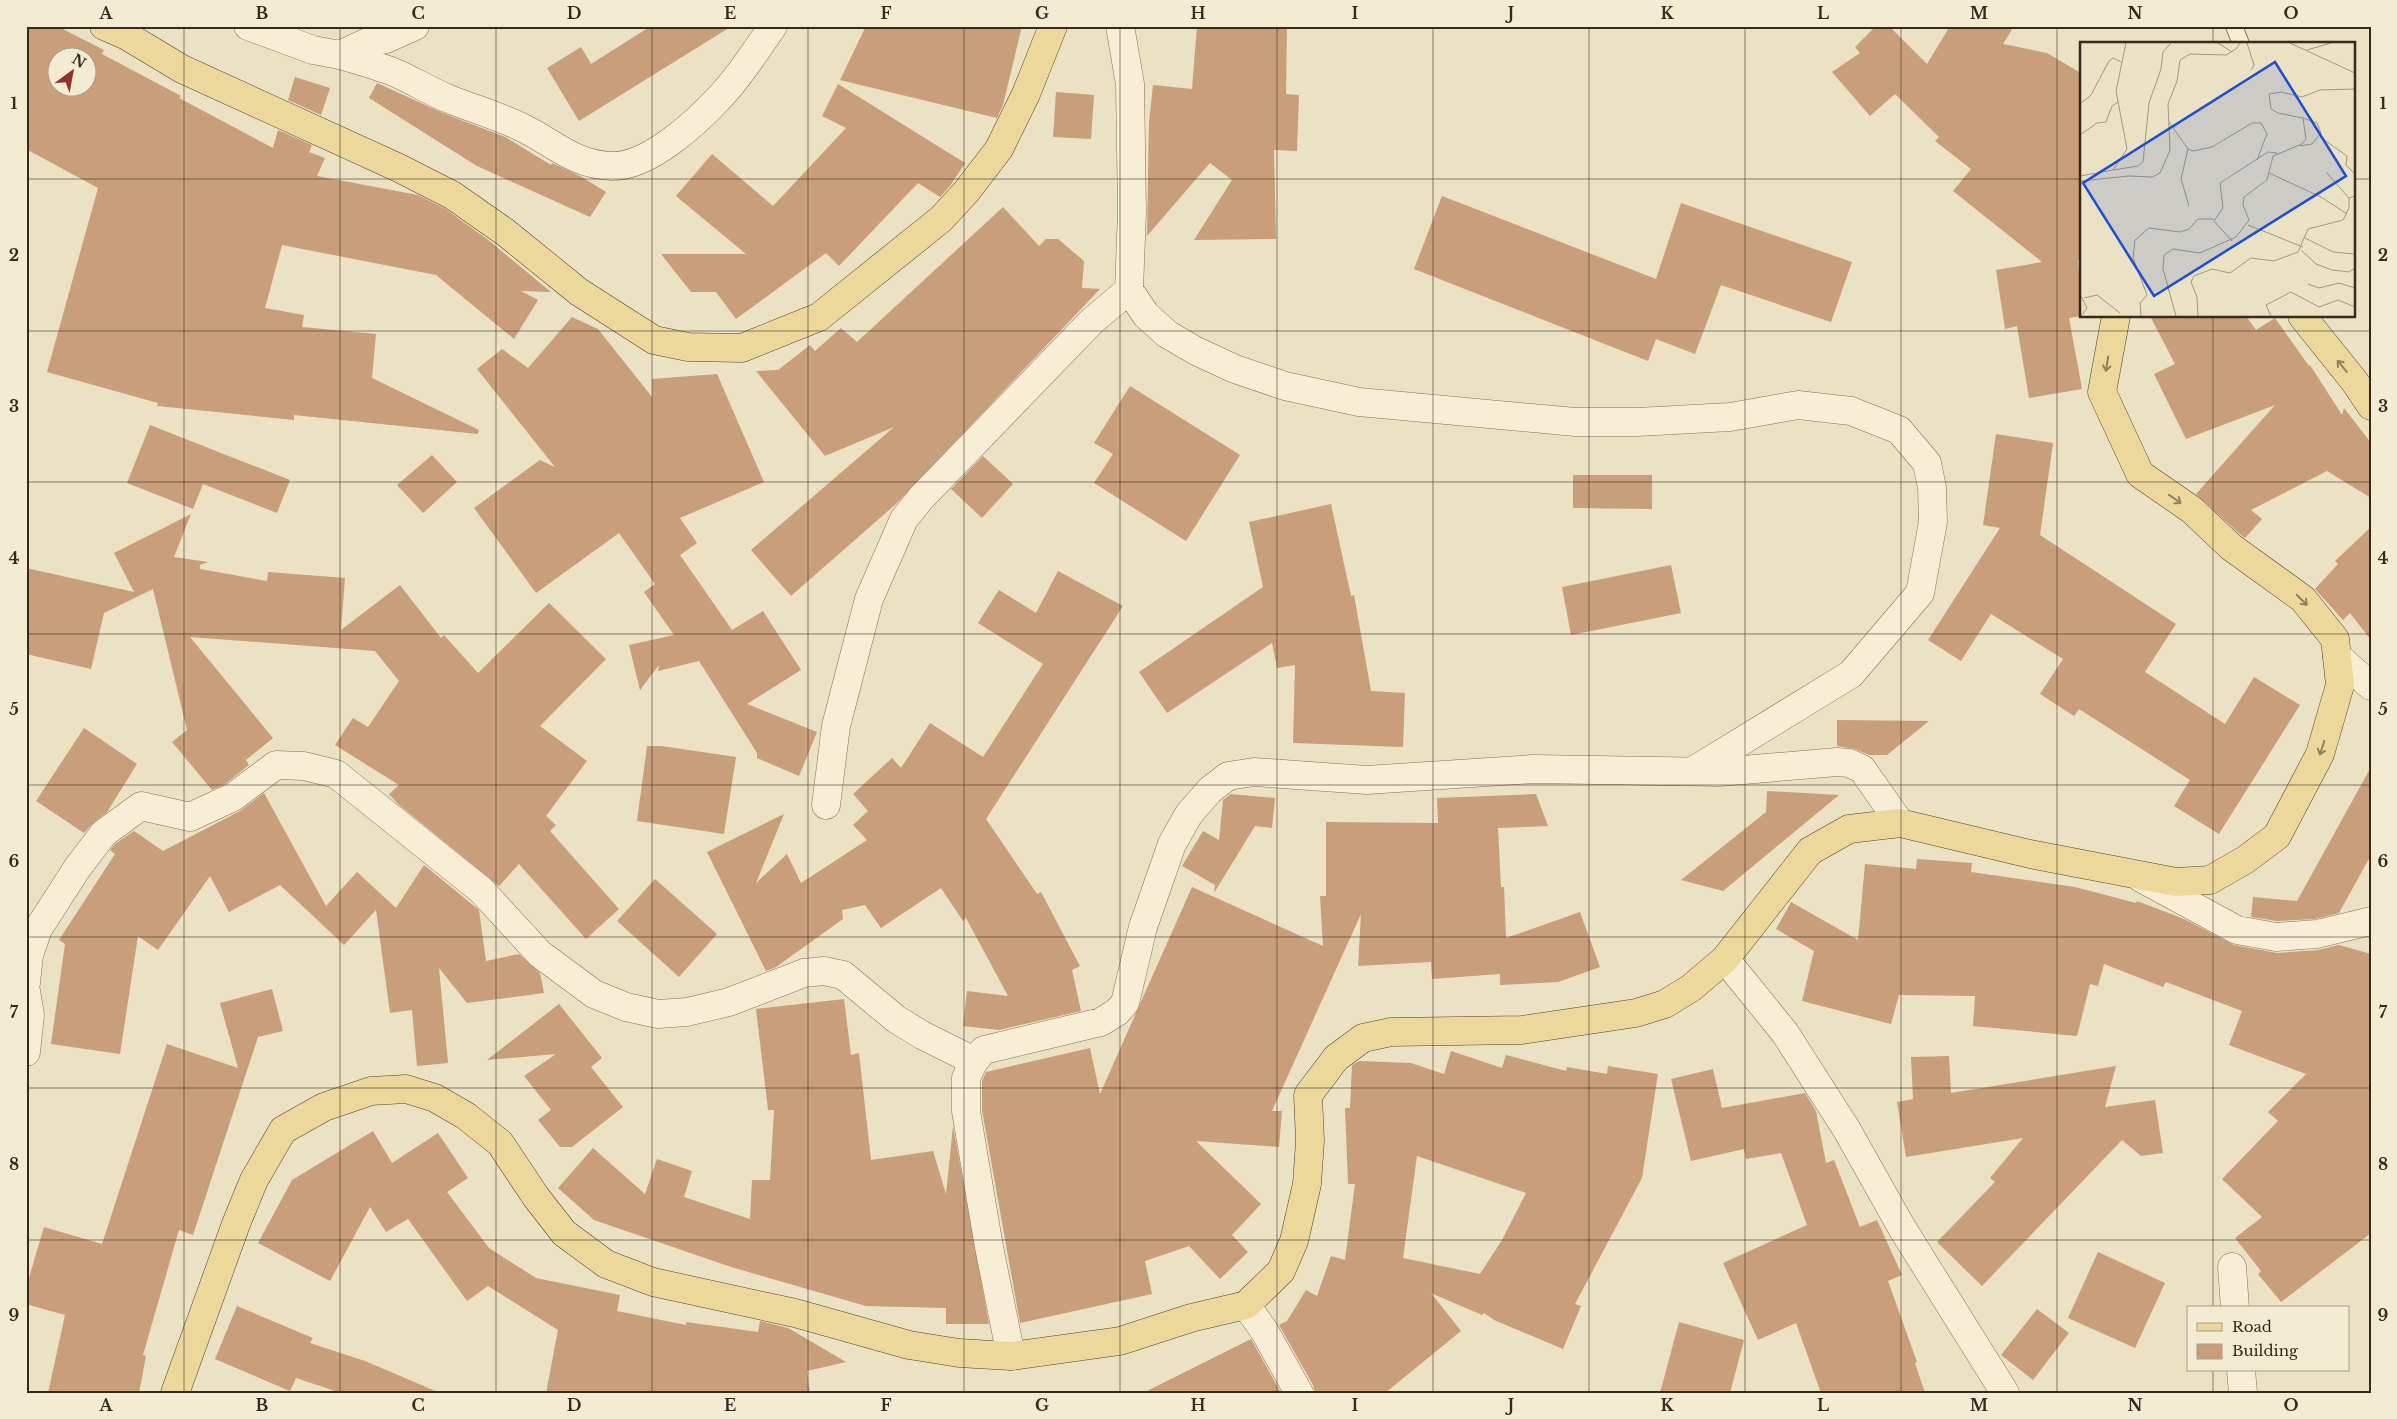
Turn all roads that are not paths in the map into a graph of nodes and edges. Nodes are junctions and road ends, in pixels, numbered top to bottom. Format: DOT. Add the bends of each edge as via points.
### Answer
graph roads {
  1 [pos="104,26"];
  2 [pos="248,26"];
  3 [pos="414,26"];
  4 [pos="774,26"];
  5 [pos="1053,26"];
  6 [pos="1120,26"];
  7 [pos="2234,26"];
  8 [pos="2240,42"];
  9 [pos="340,55"];
  10 [pos="1129,290"];
  11 [pos="2116,318"];
  12 [pos="2304,318"];
  13 [pos="2371,406"];
  14 [pos="2337,656"];
  15 [pos="2371,686"];
  16 [pos="1693,771"];
  17 [pos="826,805"];
  18 [pos="1900,823"];
  19 [pos="2133,874"];
  20 [pos="2371,921"];
  21 [pos="1725,959"];
  22 [pos="26,983"];
  23 [pos="26,991"];
  24 [pos="26,1052"];
  25 [pos="974,1061"];
  26 [pos="2232,1267"];
  27 [pos="1246,1305"];
  28 [pos="2235,1306"];
  29 [pos="1011,1356"];
  30 [pos="2241,1372"];
  31 [pos="175,1393"];
  32 [pos="1299,1393"];
  33 [pos="2005,1393"];
  34 [pos="2243,1393"];
  1 -- 5 [label="main road" via="182,69 452,195 505,232 579,292 654,340 688,346 742,348 819,317 941,219 998,149 1026,94"];
  2 -- 9 [label="street" via="313,50"];
  3 -- 9 [label="street"];
  4 -- 9 [label="street" via="722,95 690,126 654,153 613,166 586,162 560,152 525,129 488,112 451,100 392,72"];
  6 -- 10 [label="street" via="1130,84 1132,211"];
  7 -- 8 [label="lane"];
  10 -- 16 [label="street" via="1146,315 1167,334 1196,352 1285,386 1359,402 1575,422 1730,417 1798,405 1851,412 1899,430 1927,463 1932,488 1933,522 1920,593 1851,674"];
  10 -- 17 [label="street" via="1092,321 904,519 890,546 864,617 836,726"];
  11 -- 14 [label="main road, one-way" via="2102,392 2140,474 2192,510 2231,547 2303,599 2335,639"];
  13 -- 12 [label="main road, one-way"];
  14 -- 15 [label="street"];
  14 -- 19 [label="main road, one-way" via="2340,685 2320,754 2278,836 2210,880 2176,882"];
  16 -- 18 [label="street" via="1850,763 1862,769"];
  16 -- 25 [label="street" via="1533,769 1367,780 1254,772 1228,776 1188,814 1172,844 1143,927 1125,1003 1117,1012 1101,1022 984,1050"];
  18 -- 19 [label="main road"];
  18 -- 21 [label="main road" via="1849,829 1810,851"];
  19 -- 20 [label="street" via="2238,930 2284,936 2317,934"];
  21 -- 27 [label="main road" via="1691,988 1665,1004 1636,1013 1522,1030 1391,1032 1363,1038 1336,1058 1308,1095 1310,1141 1307,1184 1294,1241 1281,1271"];
  21 -- 33 [label="street" via="1785,1033"];
  22 -- 25 [label="street" via="29,955 38,929 104,832 141,806 190,817 233,797 276,765 304,766 336,774 375,804 481,890 540,954 594,994 626,1007 658,1014 687,1012 729,1002 804,973 824,971 843,975 896,1019"];
  23 -- 24 [label="street" via="30,1015"];
  25 -- 29 [label="street" via="966,1078 966,1111"];
  26 -- 28 [label="street"];
  27 -- 29 [label="main road" via="1191,1318 1120,1341"];
  27 -- 32 [label="street"];
  29 -- 31 [label="main road" via="959,1353 909,1345 795,1313 653,1282 606,1264 564,1233 500,1143 443,1102 406,1089 371,1091 324,1108 283,1130 254,1180 239,1215"];
  30 -- 34 [label="street"];
}
